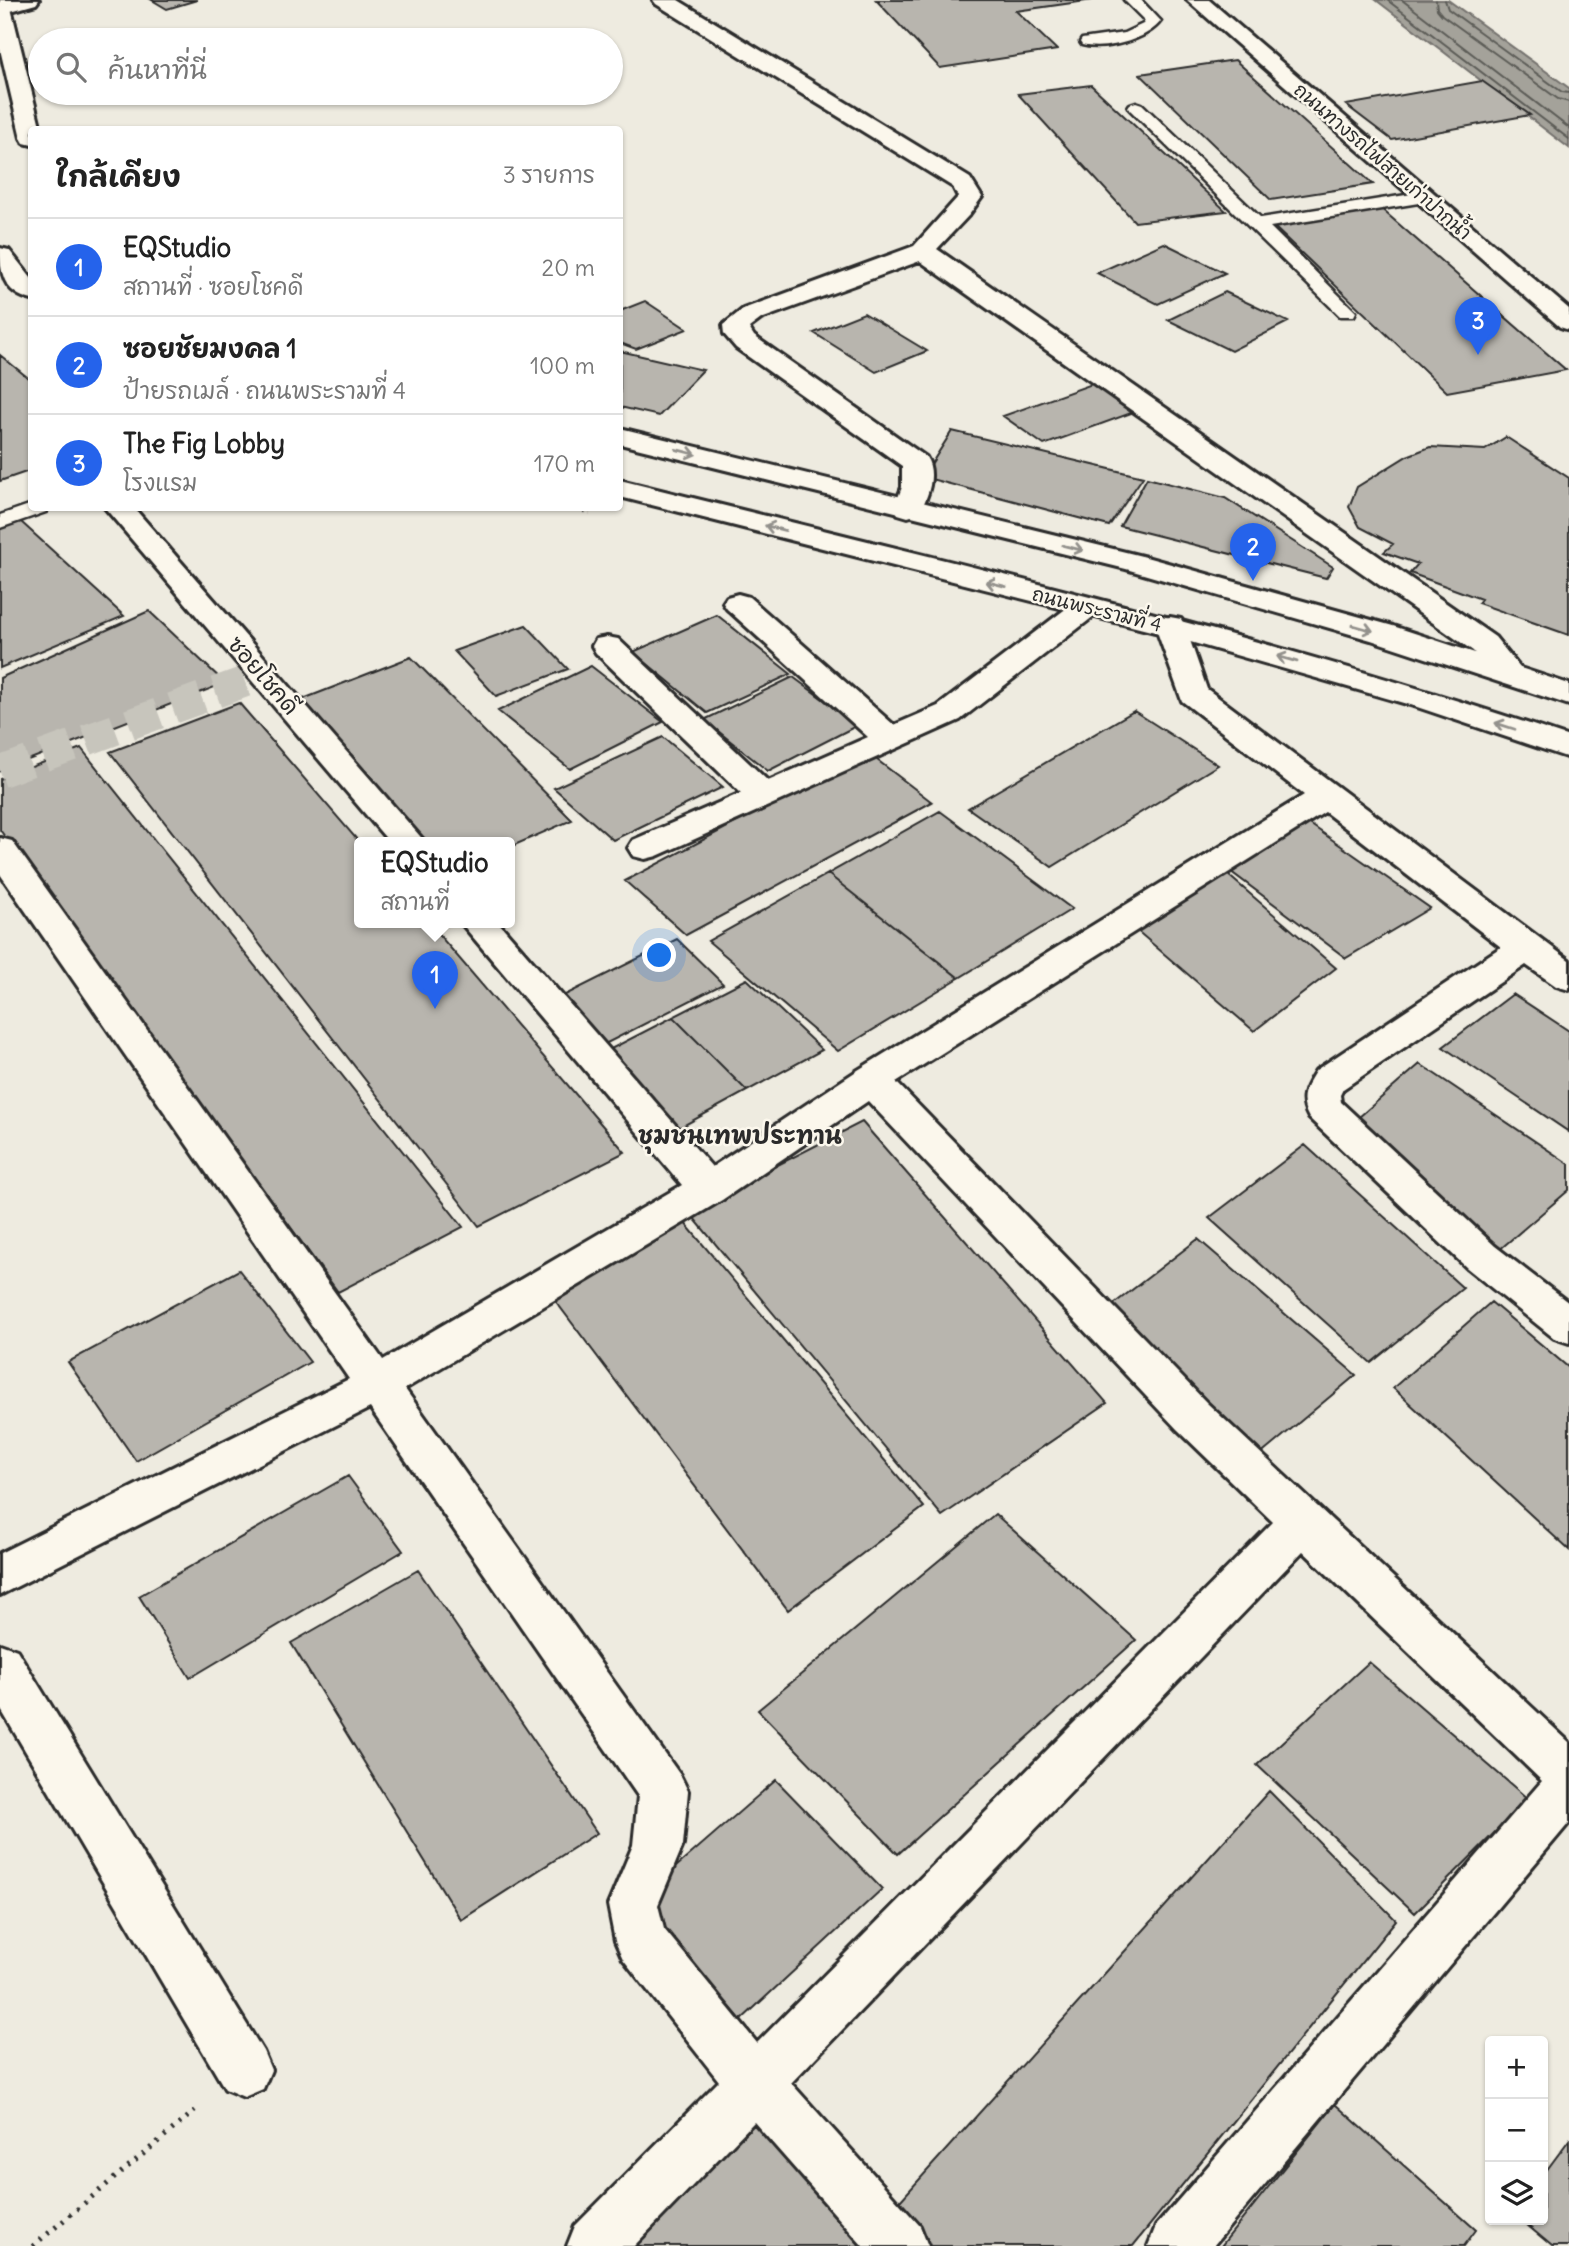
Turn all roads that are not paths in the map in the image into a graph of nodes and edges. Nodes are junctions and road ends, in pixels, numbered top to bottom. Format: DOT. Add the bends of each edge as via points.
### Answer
graph roads {
  1 [pos="29,0"];
  2 [pos="663,0"];
  3 [pos="1132,0"];
  4 [pos="1198,0"];
  5 [pos="0,6"];
  6 [pos="1088,43"];
  7 [pos="1136,107"];
  8 [pos="29,126"];
  9 [pos="1422,195"];
  10 [pos="1255,221"];
  11 [pos="923,251"];
  12 [pos="0,255"];
  13 [pos="16,286"];
  14 [pos="1347,312"];
  15 [pos="1569,322"];
  16 [pos="623,437"];
  17 [pos="623,490"];
  18 [pos="908,508"];
  19 [pos="31,511"];
  20 [pos="122,511"];
  21 [pos="0,522"];
  22 [pos="738,603"];
  23 [pos="1087,607"];
  24 [pos="1170,626"];
  25 [pos="607,646"];
  26 [pos="1508,673"];
  27 [pos="1569,695"];
  28 [pos="890,739"];
  29 [pos="1569,748"];
  30 [pos="763,795"];
  31 [pos="1326,796"];
  32 [pos="404,837"];
  33 [pos="646,848"];
  34 [pos="0,849"];
  35 [pos="483,928"];
  36 [pos="1526,948"];
  37 [pos="1569,977"];
  38 [pos="871,1080"];
  39 [pos="708,1189"];
  40 [pos="1569,1326"];
  41 [pos="378,1384"];
  42 [pos="1304,1520"];
  43 [pos="0,1574"];
  44 [pos="0,1664"];
  45 [pos="1569,1774"];
  46 [pos="1569,1786"];
  47 [pos="244,2070"];
  48 [pos="755,2082"];
  49 [pos="595,2246"];
  50 [pos="900,2246"];
  51 [pos="1177,2246"];
  1 -- 5 [label="street"];
  2 -- 11 [label="street" via="962,183 970,197 966,206 944,222"];
  3 -- 6 [label="lane" via="1153,20 1150,28"];
  4 -- 9 [label="street, ถนนทางรถไฟสายเก่าปากน้ำ"];
  5 -- 8 [label="street"];
  7 -- 10 [label="lane"];
  9 -- 10 [label="lane"];
  9 -- 15 [label="street, ถนนทางรถไฟสายเก่าปากน้ำ"];
  10 -- 14 [label="lane"];
  11 -- 18 [label="street" via="752,314 736,325 737,334 746,342 915,463 916,487"];
  11 -- 26 [label="street" via="1484,644"];
  12 -- 13 [label="street"];
  16 -- 18 [label="street, one-way"];
  23 -- 17 [label="street, ถนนพระรามที่ 4, one-way"];
  18 -- 26 [label="street, one-way" via="1263,598"];
  19 -- 21 [label="lane"];
  20 -- 32 [label="street, ซอยโชคดี"];
  22 -- 28 [label="street"];
  23 -- 24 [label="street, ถนนพระรามที่ 4"];
  23 -- 28 [label="street" via="949,713"];
  29 -- 24 [label="street, ถนนพระรามที่ 4, one-way" via="1425,699"];
  24 -- 31 [label="street" via="1194,694"];
  25 -- 30 [label="street"];
  26 -- 27 [label="street"];
  28 -- 30 [label="street"];
  30 -- 33 [label="street"];
  31 -- 36 [label="street"];
  31 -- 38 [label="street"];
  34 -- 41 [label="street"];
  35 -- 39 [label="street"];
  36 -- 37 [label="street"];
  36 -- 40 [label="street" via="1329,1080 1321,1095 1323,1108 1443,1221"];
  38 -- 39 [label="street"];
  38 -- 42 [label="street" via="1192,1416"];
  39 -- 41 [label="street"];
  41 -- 43 [label="street"];
  41 -- 48 [label="street" via="663,1791 659,1845 633,1905 641,1941"];
  42 -- 45 [label="street"];
  42 -- 48 [label="street"];
  44 -- 47 [label="street"];
  46 -- 51 [label="street"];
  48 -- 49 [label="street"];
  48 -- 50 [label="street"];
}
